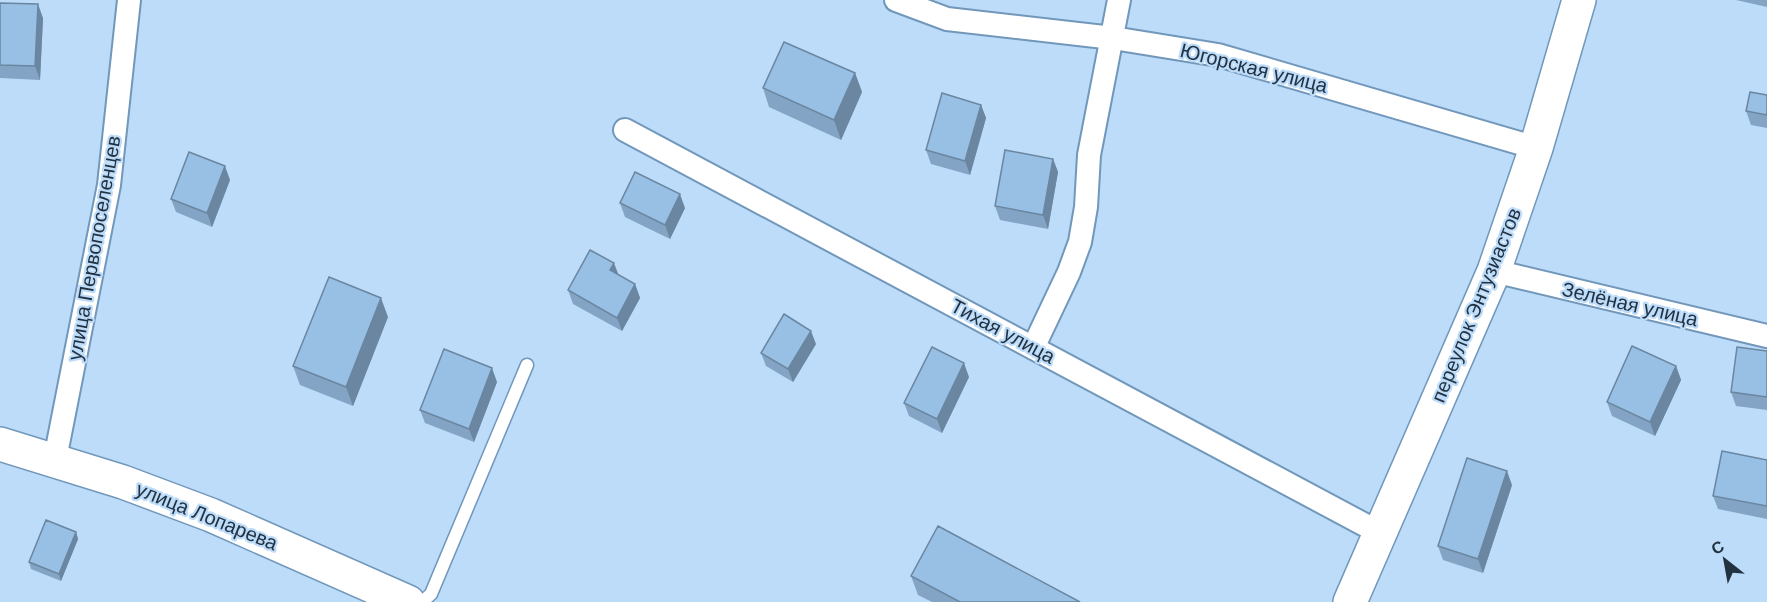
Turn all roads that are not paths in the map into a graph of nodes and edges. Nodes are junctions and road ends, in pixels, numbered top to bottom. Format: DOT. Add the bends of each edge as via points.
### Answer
graph roads {
  1 [pos="129,0"];
  2 [pos="897,0"];
  3 [pos="1119,0"];
  4 [pos="1579,0"];
  5 [pos="1113,38"];
  6 [pos="625,130"];
  7 [pos="1536,148"];
  8 [pos="1494,271"];
  9 [pos="1767,336"];
  10 [pos="1033,348"];
  11 [pos="526,365"];
  12 [pos="0,444"];
  13 [pos="55,459"];
  14 [pos="1380,533"];
  15 [pos="408,602"];
  16 [pos="422,602"];
  17 [pos="1350,602"];
  1 -- 13 [label="street, улица Первопоселенцев" via="109,185"];
  2 -- 5 [label="street, Югорская улица" via="948,19"];
  3 -- 5 [label="street"];
  4 -- 7 [label="main road, переулок Энтузиастов"];
  5 -- 7 [label="street, Югорская улица" via="1218,55"];
  5 -- 10 [label="street" via="1089,155 1080,242"];
  6 -- 10 [label="street, Тихая улица"];
  7 -- 8 [label="main road, переулок Энтузиастов"];
  8 -- 9 [label="street, Зелёная улица"];
  8 -- 14 [label="main road, переулок Энтузиастов"];
  10 -- 14 [label="street, Тихая улица"];
  11 -- 16 [label="lane" via="431,594"];
  12 -- 13 [label="main road, улица Лопарева"];
  13 -- 15 [label="main road, улица Лопарева" via="211,515"];
  14 -- 17 [label="main road, переулок Энтузиастов"];
}
